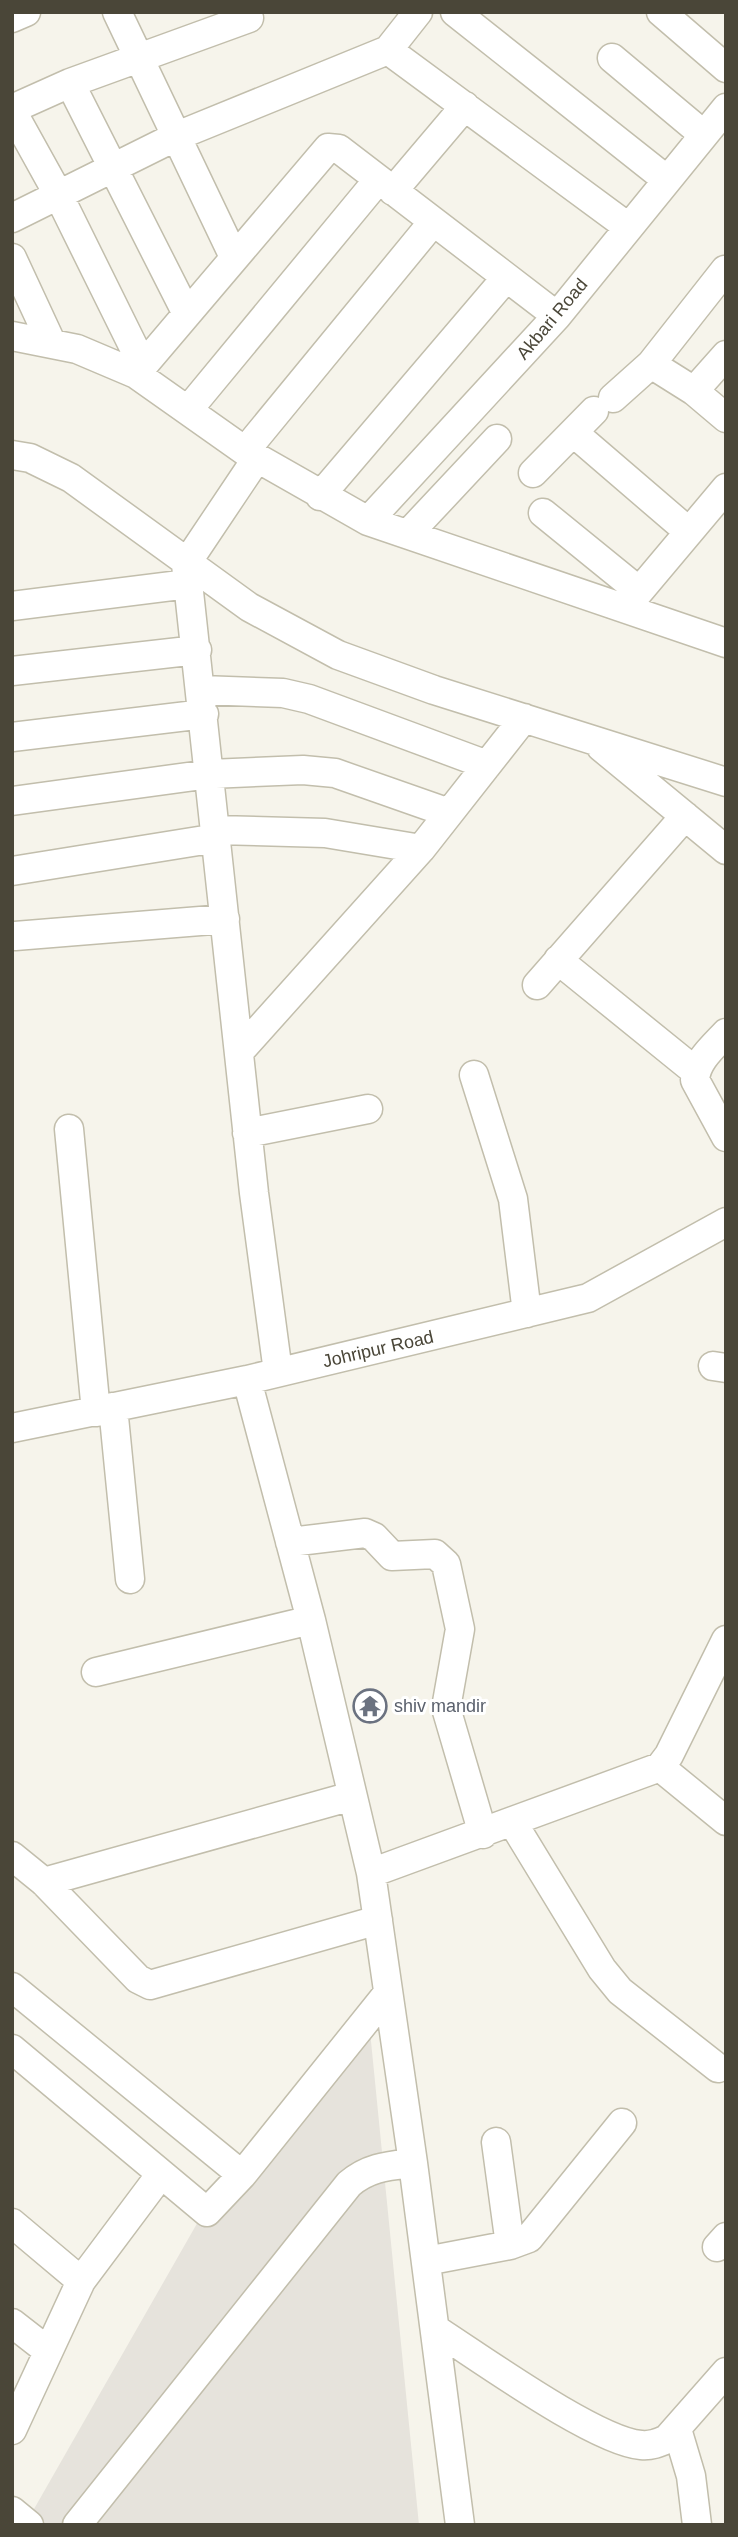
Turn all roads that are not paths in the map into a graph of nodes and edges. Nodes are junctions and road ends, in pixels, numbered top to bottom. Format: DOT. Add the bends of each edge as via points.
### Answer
graph roads {
  1 [pos="26,12"];
  2 [pos="117,12"];
  3 [pos="418,12"];
  4 [pos="455,12"];
  5 [pos="661,12"];
  6 [pos="12,18"];
  7 [pos="249,18"];
  8 [pos="388,50"];
  9 [pos="138,58"];
  10 [pos="612,58"];
  11 [pos="726,68"];
  12 [pos="70,83"];
  13 [pos="464,106"];
  14 [pos="726,108"];
  15 [pos="12,110"];
  16 [pos="704,135"];
  17 [pos="177,136"];
  18 [pos="113,165"];
  19 [pos="667,180"];
  20 [pos="385,185"];
  21 [pos="58,194"];
  22 [pos="12,218"];
  23 [pos="433,222"];
  24 [pos="628,227"];
  25 [pos="234,257"];
  26 [pos="12,258"];
  27 [pos="725,270"];
  28 [pos="505,279"];
  29 [pos="187,314"];
  30 [pos="557,316"];
  31 [pos="12,336"];
  32 [pos="51,342"];
  33 [pos="726,355"];
  34 [pos="651,364"];
  35 [pos="140,370"];
  36 [pos="694,391"];
  37 [pos="188,410"];
  38 [pos="726,418"];
  39 [pos="575,434"];
  40 [pos="497,439"];
  41 [pos="12,455"];
  42 [pos="251,455"];
  43 [pos="533,474"];
  44 [pos="724,493"];
  45 [pos="320,496"];
  46 [pos="543,513"];
  47 [pos="368,521"];
  48 [pos="689,532"];
  49 [pos="408,534"];
  50 [pos="187,574"];
  51 [pos="633,599"];
  52 [pos="12,606"];
  53 [pos="726,643"];
  54 [pos="197,650"];
  55 [pos="12,671"];
  56 [pos="202,702"];
  57 [pos="524,718"];
  58 [pos="12,737"];
  59 [pos="591,739"];
  60 [pos="487,765"];
  61 [pos="210,774"];
  62 [pos="726,782"];
  63 [pos="12,801"];
  64 [pos="449,813"];
  65 [pos="685,816"];
  66 [pos="216,834"];
  67 [pos="421,849"];
  68 [pos="726,850"];
  69 [pos="12,871"];
  70 [pos="225,919"];
  71 [pos="15,936"];
  72 [pos="558,960"];
  73 [pos="537,985"];
  74 [pos="726,1033"];
  75 [pos="239,1052"];
  76 [pos="695,1071"];
  77 [pos="474,1075"];
  78 [pos="368,1110"];
  79 [pos="69,1129"];
  80 [pos="247,1133"];
  81 [pos="726,1136"];
  82 [pos="726,1222"];
  83 [pos="527,1313"];
  84 [pos="278,1372"];
  85 [pos="247,1380"];
  86 [pos="104,1410"];
  87 [pos="12,1428"];
  88 [pos="290,1542"];
  89 [pos="130,1579"];
  90 [pos="311,1620"];
  91 [pos="726,1640"];
  92 [pos="96,1672"];
  93 [pos="660,1767"];
  94 [pos="352,1796"];
  95 [pos="726,1821"];
  96 [pos="513,1823"];
  97 [pos="483,1833"];
  98 [pos="12,1856"];
  99 [pos="370,1874"];
  100 [pos="44,1882"];
  101 [pos="377,1920"];
  102 [pos="12,1987"];
  103 [pos="388,1993"];
  104 [pos="12,2049"];
  105 [pos="718,2068"];
  106 [pos="622,2123"];
  107 [pos="496,2142"];
  108 [pos="413,2163"];
  109 [pos="161,2174"];
  110 [pos="242,2175"];
  111 [pos="12,2222"];
  112 [pos="510,2245"];
  113 [pos="426,2261"];
  114 [pos="81,2281"];
  115 [pos="12,2323"];
  116 [pos="435,2329"];
  117 [pos="48,2351"];
  118 [pos="726,2372"];
  119 [pos="677,2429"];
  120 [pos="12,2430"];
  121 [pos="12,2511"];
  122 [pos="29,2525"];
  123 [pos="77,2525"];
  124 [pos="460,2525"];
  125 [pos="697,2525"];
  1 -- 6 [label="street"];
  2 -- 9 [label="street"];
  3 -- 8 [label="street"];
  4 -- 19 [label="street"];
  5 -- 11 [label="street"];
  7 -- 9 [label="street"];
  8 -- 13 [label="street"];
  8 -- 17 [label="street"];
  9 -- 12 [label="street"];
  9 -- 17 [label="street"];
  10 -- 16 [label="street"];
  12 -- 15 [label="street"];
  12 -- 18 [label="street"];
  13 -- 20 [label="street"];
  13 -- 24 [label="street"];
  14 -- 16 [label="street, Akbari Road"];
  15 -- 21 [label="street"];
  16 -- 19 [label="street, Akbari Road"];
  17 -- 18 [label="street"];
  17 -- 25 [label="street"];
  18 -- 21 [label="street"];
  18 -- 29 [label="street"];
  19 -- 24 [label="street, Akbari Road"];
  20 -- 23 [label="street"];
  20 -- 25 [label="street" via="338,149 328,148"];
  20 -- 37 [label="street"];
  21 -- 22 [label="street"];
  21 -- 35 [label="street"];
  23 -- 28 [label="street"];
  23 -- 42 [label="street"];
  24 -- 30 [label="street, Akbari Road"];
  25 -- 29 [label="street"];
  26 -- 32 [label="street"];
  27 -- 34 [label="street"];
  28 -- 30 [label="street"];
  28 -- 45 [label="street"];
  29 -- 35 [label="street"];
  30 -- 47 [label="street, Akbari Road"];
  31 -- 32 [label="street"];
  32 -- 35 [label="street"];
  33 -- 36 [label="street"];
  34 -- 36 [label="street"];
  34 -- 39 [label="street"];
  35 -- 37 [label="street"];
  36 -- 38 [label="street"];
  37 -- 42 [label="street"];
  39 -- 43 [label="street"];
  39 -- 48 [label="street"];
  40 -- 49 [label="street"];
  41 -- 50 [label="street" via="30,458 71,478"];
  42 -- 45 [label="street"];
  42 -- 50 [label="street" via="241,482 204,537"];
  44 -- 48 [label="street"];
  45 -- 47 [label="street"];
  46 -- 51 [label="street"];
  47 -- 49 [label="street"];
  48 -- 51 [label="street"];
  49 -- 51 [label="street"];
  50 -- 52 [label="street"];
  50 -- 54 [label="street"];
  50 -- 57 [label="street" via="338,655"];
  51 -- 53 [label="street"];
  54 -- 55 [label="street"];
  54 -- 56 [label="street"];
  56 -- 58 [label="street"];
  56 -- 60 [label="street" via="282,693"];
  56 -- 61 [label="street"];
  57 -- 59 [label="street"];
  57 -- 60 [label="street"];
  59 -- 62 [label="street"];
  59 -- 65 [label="street"];
  60 -- 64 [label="street"];
  61 -- 63 [label="street"];
  61 -- 64 [label="street" via="335,773"];
  61 -- 66 [label="street"];
  64 -- 67 [label="street"];
  65 -- 68 [label="street"];
  65 -- 72 [label="street"];
  66 -- 67 [label="street" via="325,833"];
  66 -- 69 [label="street"];
  66 -- 70 [label="street"];
  67 -- 75 [label="street"];
  70 -- 71 [label="street"];
  70 -- 75 [label="street"];
  72 -- 73 [label="street"];
  72 -- 76 [label="street"];
  74 -- 76 [label="street"];
  75 -- 80 [label="street"];
  76 -- 81 [label="street" via="699,1090"];
  77 -- 83 [label="street" via="513,1199"];
  78 -- 80 [label="street"];
  79 -- 86 [label="street"];
  80 -- 84 [label="street"];
  82 -- 83 [label="street, Johripur Road" via="589,1298"];
  83 -- 84 [label="street, Johripur Road"];
  84 -- 85 [label="street, Johripur Road"];
  85 -- 86 [label="street, Johripur Road"];
  85 -- 88 [label="street"];
  86 -- 87 [label="street, Johripur Road"];
  86 -- 89 [label="street"];
  88 -- 90 [label="street"];
  88 -- 97 [label="street" via="366,1533 391,1556 435,1554 446,1564 460,1629 446,1708"];
  90 -- 92 [label="street"];
  90 -- 94 [label="street"];
  91 -- 93 [label="street"];
  93 -- 95 [label="street"];
  93 -- 96 [label="street"];
  94 -- 99 [label="street"];
  94 -- 100 [label="street"];
  96 -- 97 [label="street"];
  96 -- 105 [label="street" via="612,1982"];
  97 -- 99 [label="street"];
  98 -- 100 [label="street"];
  99 -- 101 [label="street"];
  100 -- 101 [label="street" via="138,1979 150,1985"];
  101 -- 103 [label="street"];
  102 -- 110 [label="street"];
  103 -- 108 [label="street"];
  103 -- 110 [label="street"];
  104 -- 109 [label="street"];
  106 -- 112 [label="street" via="540,2228"];
  107 -- 112 [label="street"];
  108 -- 113 [label="street"];
  108 -- 123 [label="street" via="373,2168 349,2184"];
  109 -- 110 [label="street" via="207,2212"];
  109 -- 114 [label="street"];
  111 -- 114 [label="street"];
  112 -- 113 [label="street"];
  113 -- 116 [label="street"];
  114 -- 117 [label="street"];
  115 -- 117 [label="street"];
  116 -- 119 [label="street" via="615,2438 654,2445"];
  116 -- 124 [label="street"];
  117 -- 120 [label="street"];
  118 -- 119 [label="street"];
  119 -- 125 [label="street" via="691,2476"];
  121 -- 122 [label="street"];
}
